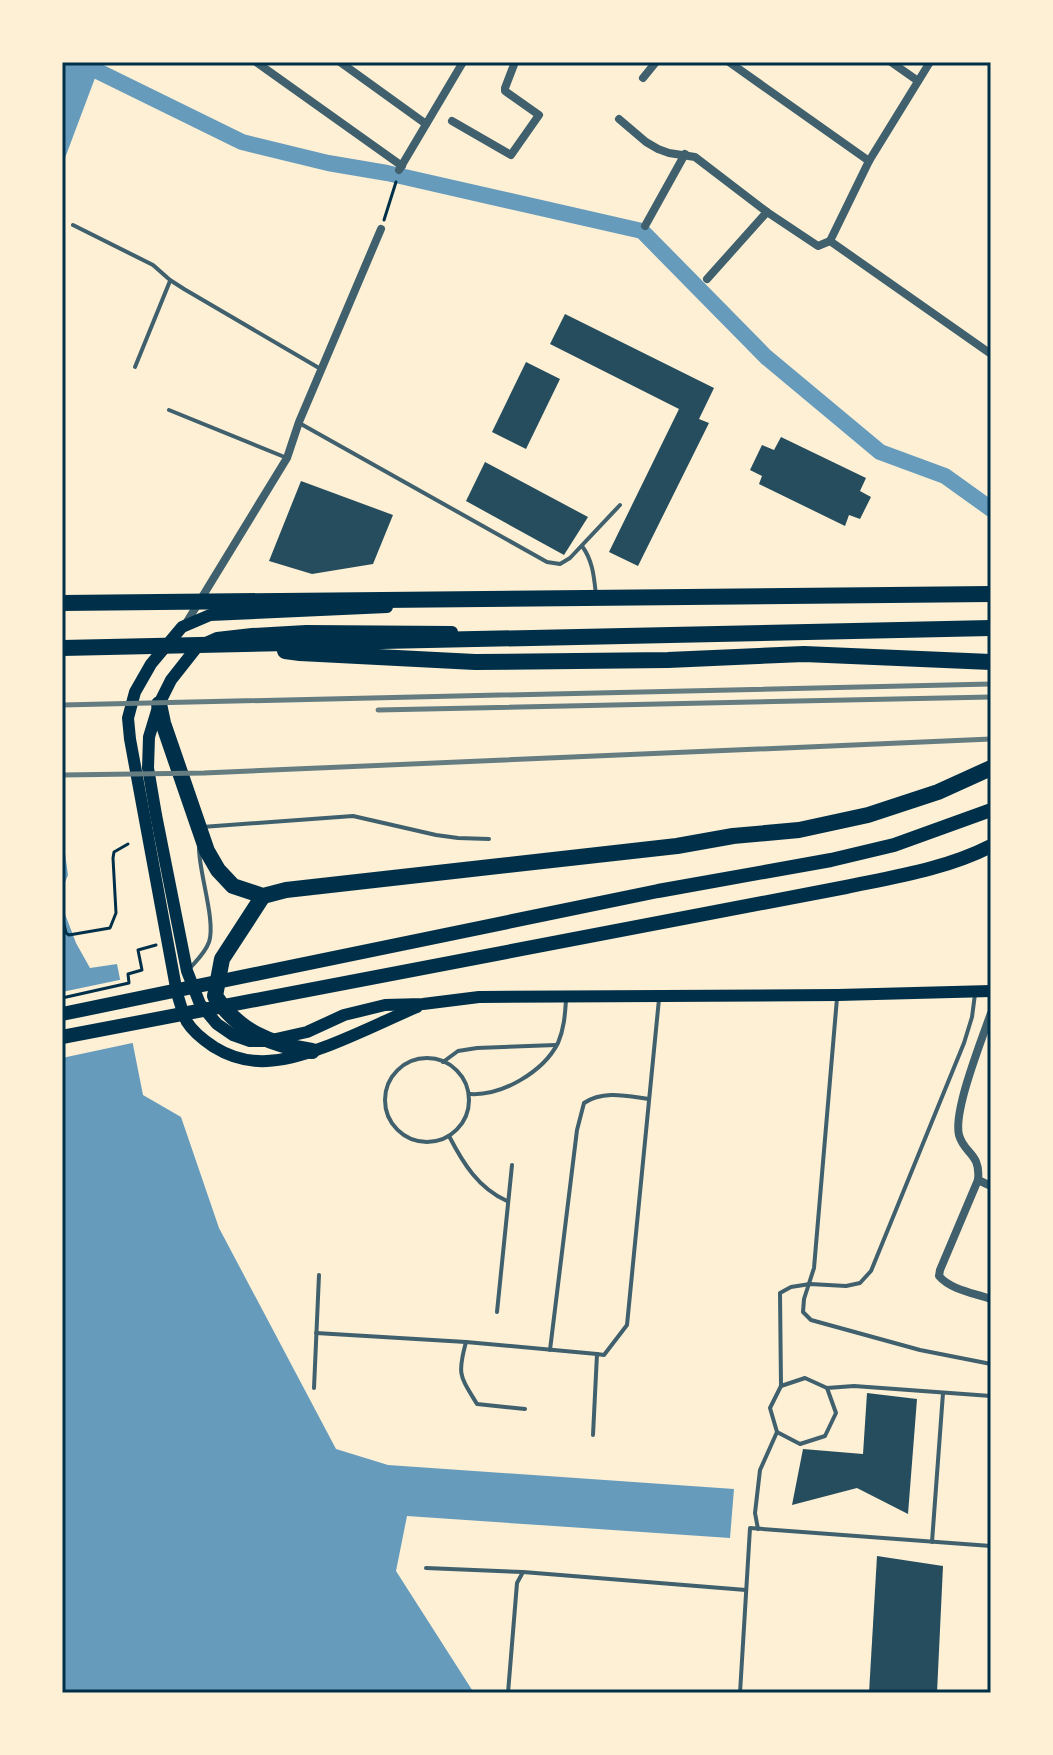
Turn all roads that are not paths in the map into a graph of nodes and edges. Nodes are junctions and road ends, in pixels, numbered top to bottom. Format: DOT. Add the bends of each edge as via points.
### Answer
graph roads {
  1 [pos="256,62"];
  2 [pos="340,62"];
  3 [pos="463,62"];
  4 [pos="515,62"];
  5 [pos="656,62"];
  6 [pos="729,62"];
  7 [pos="891,62"];
  8 [pos="930,62"];
  9 [pos="643,78"];
  10 [pos="918,81"];
  11 [pos="619,119"];
  12 [pos="452,121"];
  13 [pos="426,124"];
  14 [pos="685,154"];
  15 [pos="869,161"];
  16 [pos="767,212"];
  17 [pos="73,225"];
  18 [pos="645,226"];
  19 [pos="381,229"];
  20 [pos="830,241"];
  21 [pos="707,279"];
  22 [pos="170,280"];
  23 [pos="991,354"];
  24 [pos="135,367"];
  25 [pos="322,370"];
  26 [pos="169,410"];
  27 [pos="299,422"];
  28 [pos="287,458"];
  29 [pos="620,505"];
  30 [pos="582,546"];
  31 [pos="991,591"];
  32 [pos="596,602"];
  33 [pos="62,603"];
  34 [pos="185,625"];
  35 [pos="991,630"];
  36 [pos="250,644"];
  37 [pos="62,648"];
  38 [pos="991,662"];
  39 [pos="159,704"];
  40 [pos="991,768"];
  41 [pos="991,810"];
  42 [pos="198,827"];
  43 [pos="489,839"];
  44 [pos="991,846"];
  45 [pos="263,896"];
  46 [pos="187,971"];
  47 [pos="991,991"];
  48 [pos="976,992"];
  49 [pos="838,995"];
  50 [pos="659,996"];
  51 [pos="566,997"];
  52 [pos="423,1004"];
  53 [pos="991,1013"];
  54 [pos="62,1014"];
  55 [pos="62,1037"];
  56 [pos="267,1041"];
  57 [pos="557,1044"];
  58 [pos="312,1051"];
  59 [pos="443,1062"];
  60 [pos="468,1094"];
  61 [pos="649,1099"];
  62 [pos="449,1136"];
  63 [pos="512,1165"];
  64 [pos="978,1180"];
  65 [pos="991,1186"];
  66 [pos="507,1201"];
  67 [pos="319,1275"];
  68 [pos="810,1284"];
  69 [pos="991,1299"];
  70 [pos="497,1312"];
  71 [pos="316,1333"];
  72 [pos="466,1342"];
  73 [pos="550,1350"];
  74 [pos="597,1354"];
  75 [pos="991,1364"];
  76 [pos="781,1386"];
  77 [pos="314,1388"];
  78 [pos="827,1388"];
  79 [pos="944,1391"];
  80 [pos="991,1396"];
  81 [pos="525,1409"];
  82 [pos="777,1432"];
  83 [pos="593,1435"];
  84 [pos="758,1529"];
  85 [pos="932,1542"];
  86 [pos="991,1546"];
  87 [pos="426,1568"];
  88 [pos="523,1572"];
  89 [pos="746,1590"];
  90 [pos="508,1693"];
  91 [pos="740,1693"];
  1 -- 13 [label="street" via="400,168"];
  2 -- 13 [label="street"];
  3 -- 13 [label="street"];
  4 -- 12 [label="street" via="505,91 539,115 511,155"];
  5 -- 9 [label="street"];
  6 -- 15 [label="street"];
  7 -- 10 [label="street"];
  8 -- 10 [label="street"];
  10 -- 15 [label="street"];
  11 -- 14 [label="street" via="658,149"];
  14 -- 16 [label="street"];
  14 -- 18 [label="street"];
  15 -- 20 [label="street"];
  16 -- 20 [label="street" via="818,246"];
  16 -- 21 [label="street"];
  17 -- 22 [label="lane" via="153,265"];
  19 -- 25 [label="street"];
  20 -- 23 [label="street"];
  22 -- 24 [label="lane"];
  22 -- 25 [label="lane"];
  25 -- 27 [label="street"];
  26 -- 28 [label="lane"];
  27 -- 28 [label="street"];
  27 -- 30 [label="lane" via="547,562 560,564"];
  28 -- 34 [label="street"];
  29 -- 30 [label="lane"];
  30 -- 32 [label="lane" via="593,569"];
  31 -- 32 [label="main road" via="692,591"];
  31 -- 33 [label="highway"];
  32 -- 34 [label="main road" via="210,615"];
  34 -- 58 [label="main road" via="151,664 128,718 177,993 188,1024 220,1051 268,1061"];
  35 -- 36 [label="highway"];
  35 -- 39 [label="main road" via="695,639 586,633 252,634 217,638 197,647"];
  36 -- 37 [label="highway"];
  36 -- 38 [label="highway" via="300,653 475,662 804,654"];
  39 -- 42 [label="highway"];
  39 -- 46 [label="main road" via="149,737 148,768"];
  40 -- 45 [label="highway" via="868,815 799,830"];
  41 -- 54 [label="main road" via="894,845 831,860"];
  42 -- 43 [label="lane" via="353,816 436,835"];
  42 -- 45 [label="highway" via="218,870 233,886"];
  42 -- 46 [label="lane" via="210,940"];
  44 -- 55 [label="main road" via="918,872 846,887"];
  45 -- 56 [label="highway" via="222,959 215,996 236,1021"];
  46 -- 56 [label="main road" via="200,1004 217,1024 250,1041"];
  47 -- 48 [label="main road"];
  48 -- 49 [label="main road"];
  48 -- 68 [label="lane" via="964,1043 871,1271 860,1283 846,1286"];
  49 -- 50 [label="main road"];
  49 -- 68 [label="lane"];
  50 -- 51 [label="main road"];
  50 -- 61 [label="lane"];
  51 -- 52 [label="main road" via="479,997"];
  51 -- 57 [label="lane"];
  52 -- 56 [label="main road" via="385,1005"];
  52 -- 58 [label="main road"];
  53 -- 64 [label="street" via="958,1126 976,1160"];
  56 -- 58 [label="highway"];
  57 -- 59 [label="lane" via="458,1051"];
  57 -- 60 [label="lane" via="519,1081"];
  59 -- 60 [label="lane" via="460,1075"];
  59 -- 62 [label="lane" via="422,1059 402,1067 389,1083 386,1104 394,1125 408,1137 426,1142"];
  60 -- 62 [label="lane" via="465,1118"];
  61 -- 73 [label="lane" via="611,1095 584,1103"];
  61 -- 74 [label="lane" via="627,1325 604,1355"];
  62 -- 66 [label="lane" via="473,1176"];
  63 -- 66 [label="lane"];
  64 -- 65 [label="street"];
  64 -- 69 [label="street" via="939,1276"];
  66 -- 70 [label="lane"];
  67 -- 71 [label="lane"];
  68 -- 75 [label="lane" via="803,1312 811,1320"];
  68 -- 76 [label="lane" via="780,1293"];
  71 -- 72 [label="lane"];
  71 -- 77 [label="lane"];
  72 -- 73 [label="lane"];
  72 -- 81 [label="lane" via="461,1377 477,1404"];
  73 -- 74 [label="lane"];
  74 -- 83 [label="lane"];
  76 -- 78 [label="lane" via="805,1378"];
  76 -- 82 [label="lane" via="770,1408"];
  78 -- 79 [label="lane"];
  78 -- 82 [label="lane" via="836,1413 825,1436 800,1444"];
  79 -- 80 [label="lane"];
  79 -- 85 [label="lane"];
  82 -- 84 [label="lane" via="760,1470"];
  84 -- 85 [label="lane"];
  84 -- 89 [label="lane" via="750,1528"];
  85 -- 86 [label="lane"];
  87 -- 88 [label="lane"];
  88 -- 89 [label="lane"];
  88 -- 90 [label="lane" via="517,1583"];
  89 -- 91 [label="lane"];
}
